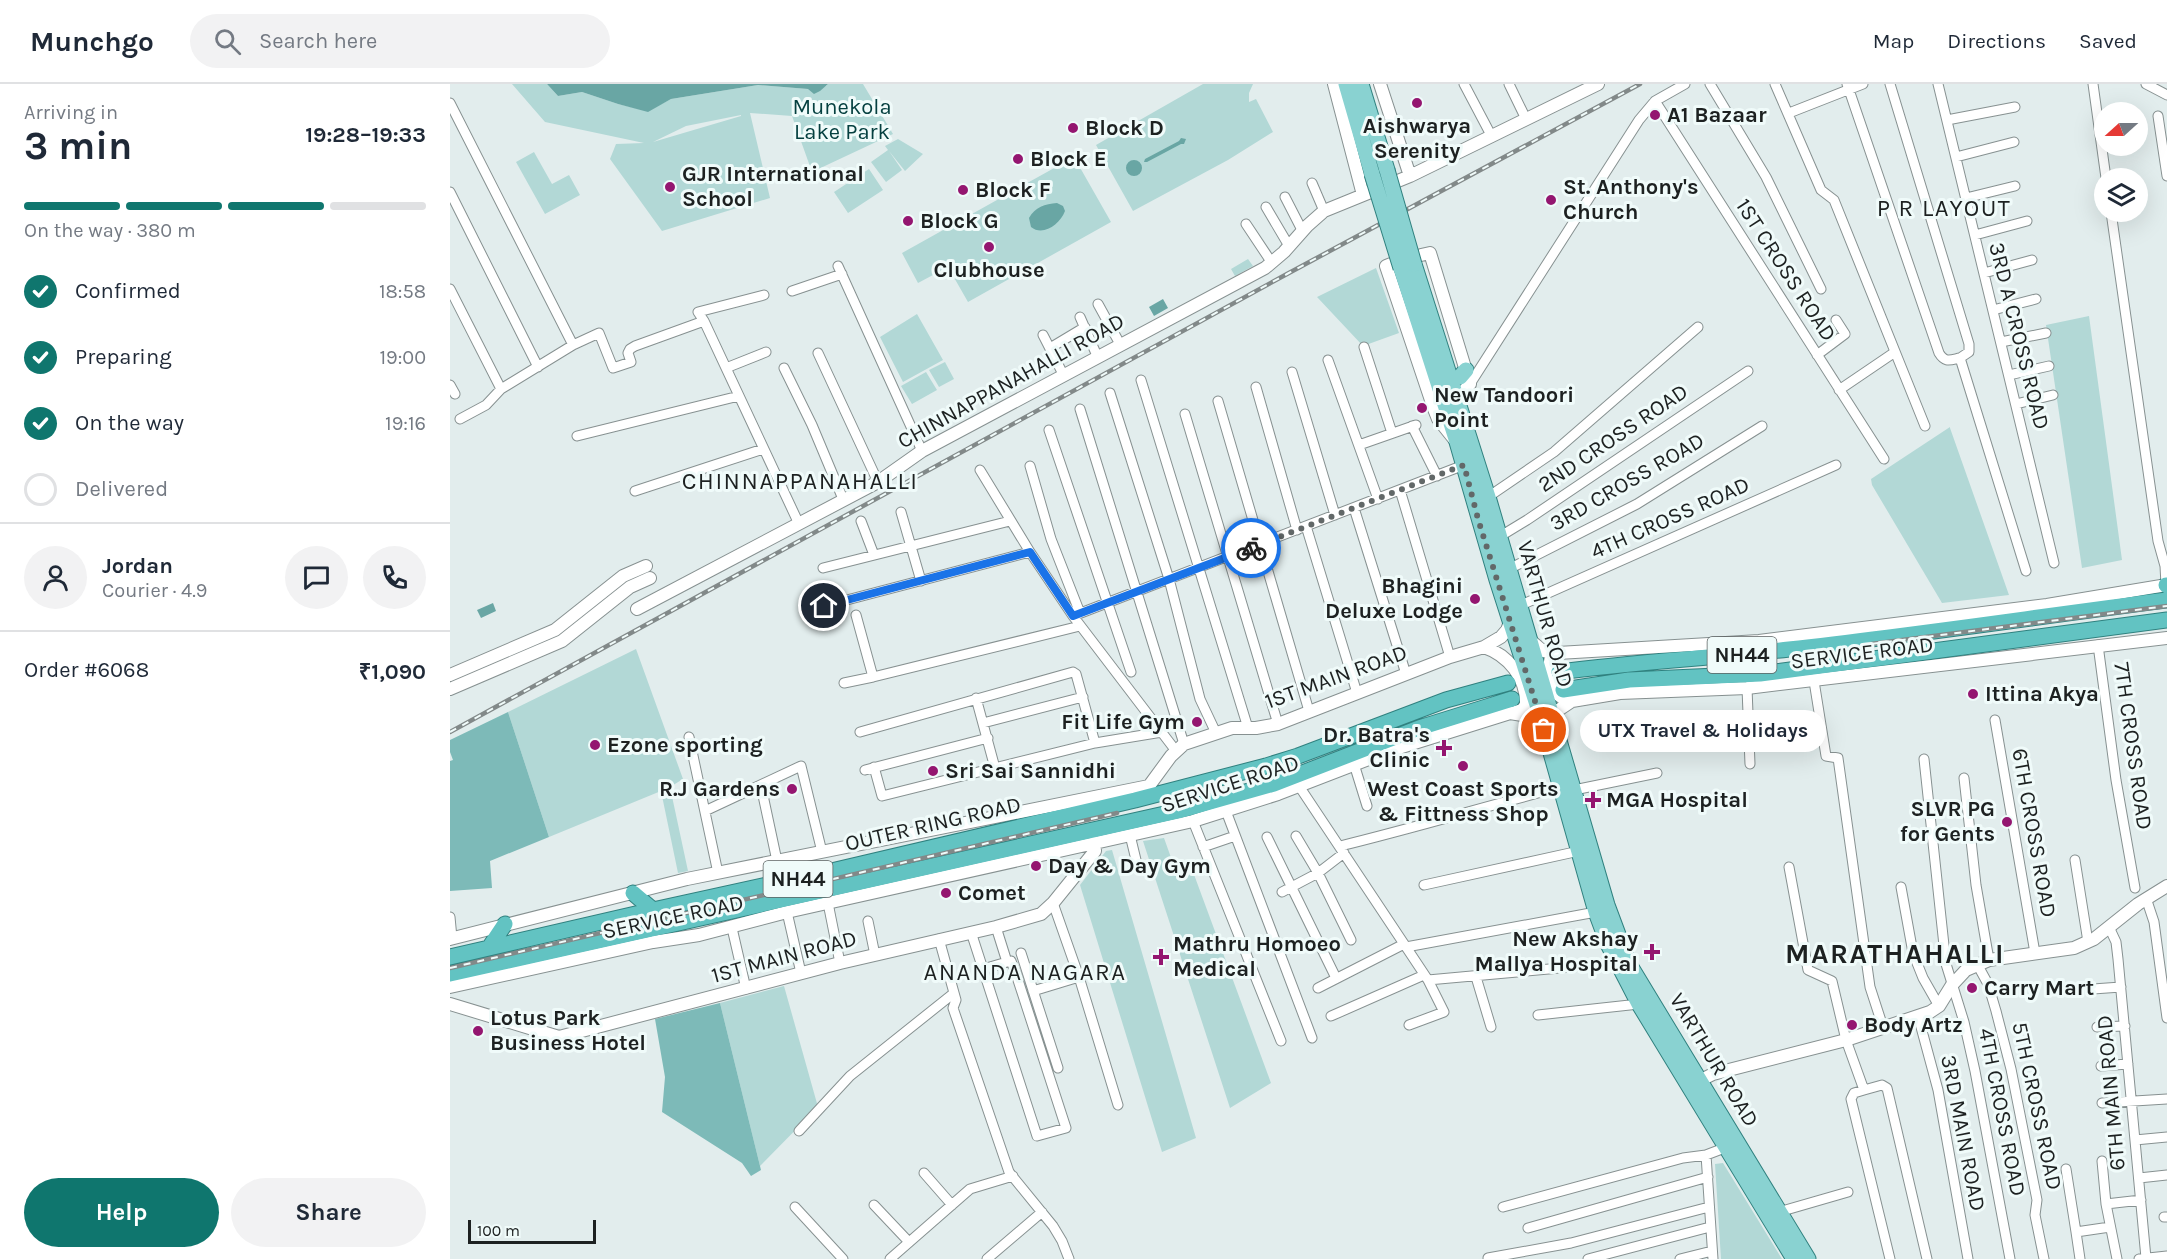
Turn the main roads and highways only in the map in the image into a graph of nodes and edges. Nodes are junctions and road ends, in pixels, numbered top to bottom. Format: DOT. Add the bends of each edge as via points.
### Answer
graph roads {
  1 [pos="1346,84"];
  2 [pos="1361,84"];
  3 [pos="1380,172"];
  4 [pos="1407,262"];
  5 [pos="1468,377"];
  6 [pos="1451,379"];
  7 [pos="2167,589"];
  8 [pos="2167,620"];
  9 [pos="1558,672"];
  10 [pos="1508,683"];
  11 [pos="1568,695"];
  12 [pos="1511,706"];
  13 [pos="1545,713"];
  14 [pos="1567,788"];
  15 [pos="633,893"];
  16 [pos="653,910"];
  17 [pos="505,924"];
  18 [pos="489,948"];
  19 [pos="450,957"];
  20 [pos="450,974"];
  21 [pos="1794,1259"];
  22 [pos="1808,1259"];
  1 -- 3 [label="main road, VARTHUR ROAD"];
  2 -- 3 [label="main road, VARTHUR ROAD"];
  3 -- 4 [label="main road, VARTHUR ROAD, bridge"];
  4 -- 6 [label="main road, VARTHUR ROAD"];
  4 -- 13 [label="main road, VARTHUR ROAD" via="1472,499 1510,622"];
  5 -- 6 [label="main road"];
  6 -- 13 [label="main road, VARTHUR ROAD" via="1530,640"];
  7 -- 9 [label="highway, NH44" via="1913,635"];
  8 -- 11 [label="highway, NH44" via="1769,673 1629,680"];
  10 -- 16 [label="highway, OUTER RING ROAD / NH44" via="1424,707 1287,759 827,872"];
  12 -- 20 [label="highway, OUTER RING ROAD / NH44" via="1398,736 1274,784 1093,836"];
  13 -- 14 [label="main road, VARTHUR ROAD"];
  14 -- 21 [label="main road, VARTHUR ROAD" via="1596,912 1616,963"];
  14 -- 22 [label="main road, VARTHUR ROAD" via="1629,964"];
  15 -- 16 [label="highway"];
  16 -- 18 [label="highway, OUTER RING ROAD / NH44"];
  17 -- 18 [label="highway"];
  18 -- 19 [label="highway, OUTER RING ROAD / NH44"];
}
